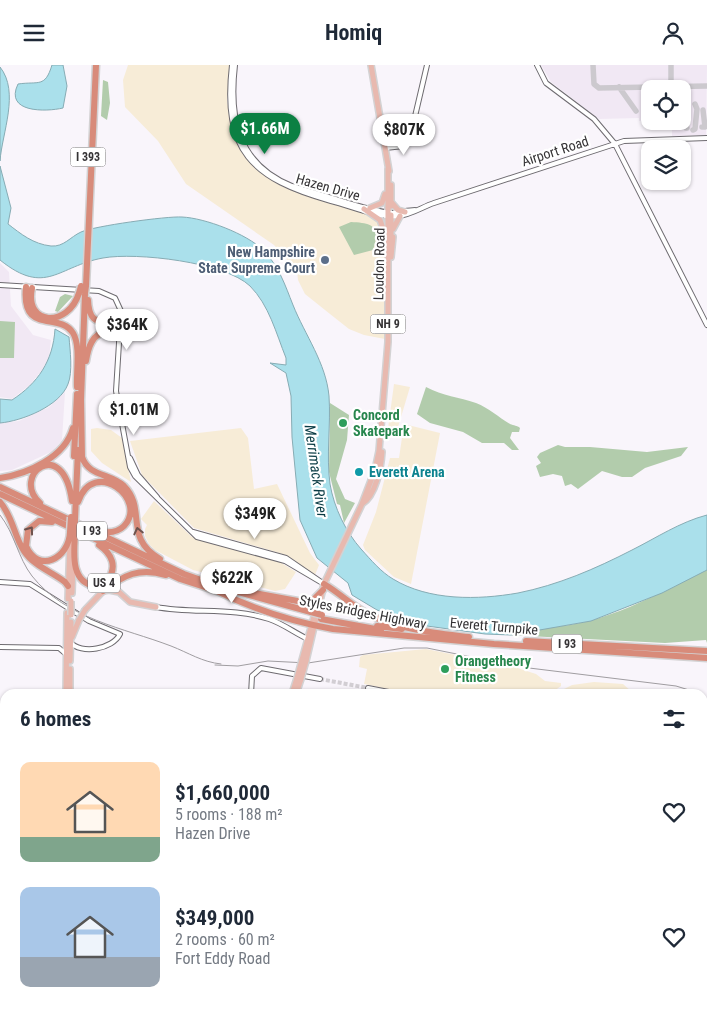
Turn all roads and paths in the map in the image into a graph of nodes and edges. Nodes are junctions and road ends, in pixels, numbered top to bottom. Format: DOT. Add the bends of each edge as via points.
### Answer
graph roads {
  1 [pos="94,65"];
  2 [pos="233,65"];
  3 [pos="372,65"];
  4 [pos="426,65"];
  5 [pos="537,65"];
  6 [pos="707,138"];
  7 [pos="615,143"];
  8 [pos="385,148"];
  9 [pos="388,169"];
  10 [pos="387,184"];
  11 [pos="391,201"];
  12 [pos="367,209"];
  13 [pos="389,214"];
  14 [pos="403,214"];
  15 [pos="390,257"];
  16 [pos="388,264"];
  17 [pos="0,285"];
  18 [pos="29,288"];
  19 [pos="84,289"];
  20 [pos="707,325"];
  21 [pos="120,329"];
  22 [pos="79,386"];
  23 [pos="81,398"];
  24 [pos="76,417"];
  25 [pos="0,478"];
  26 [pos="0,487"];
  27 [pos="0,494"];
  28 [pos="72,501"];
  29 [pos="0,502"];
  30 [pos="362,504"];
  31 [pos="76,510"];
  32 [pos="52,511"];
  33 [pos="73,518"];
  34 [pos="85,527"];
  35 [pos="73,533"];
  36 [pos="88,536"];
  37 [pos="74,546"];
  38 [pos="182,576"];
  39 [pos="0,582"];
  40 [pos="213,584"];
  41 [pos="68,587"];
  42 [pos="323,587"];
  43 [pos="103,591"];
  44 [pos="217,591"];
  45 [pos="70,600"];
  46 [pos="303,602"];
  47 [pos="318,606"];
  48 [pos="156,607"];
  49 [pos="310,614"];
  50 [pos="321,617"];
  51 [pos="313,625"];
  52 [pos="428,632"];
  53 [pos="437,639"];
  54 [pos="310,640"];
  55 [pos="68,641"];
  56 [pos="0,647"];
  57 [pos="78,647"];
  58 [pos="59,648"];
  59 [pos="707,649"];
  60 [pos="68,657"];
  61 [pos="707,659"];
  62 [pos="299,678"];
  63 [pos="320,679"];
  64 [pos="368,688"];
  65 [pos="68,689"];
  66 [pos="251,689"];
  67 [pos="294,689"];
  68 [pos="297,689"];
  69 [pos="373,689"];
  1 -- 19 [label="highway, I 393"];
  2 -- 12 [label="street, Hazen Drive" via="234,118 241,138 256,160 271,174 293,186"];
  3 -- 8 [label="main road, Loudon Road / NH 9"];
  4 -- 8 [label="street" via="410,139 404,146"];
  5 -- 7 [label="street" via="546,83 594,119"];
  6 -- 7 [label="street, Airport Road"];
  7 -- 14 [label="street, Airport Road"];
  7 -- 20 [label="street"];
  8 -- 9 [label="main road, Loudon Road / NH 9"];
  9 -- 10 [label="main road, Loudon Road / NH 9"];
  9 -- 11 [label="main road, Loudon Road / NH 9"];
  10 -- 12 [label="main road" via="382,203"];
  10 -- 13 [label="main road, Loudon Road / NH 9"];
  11 -- 13 [label="main road, Loudon Road / NH 9"];
  11 -- 14 [label="main road"];
  12 -- 13 [label="street, Hazen Drive"];
  12 -- 16 [label="main road" via="384,227"];
  13 -- 14 [label="street, Airport Road"];
  13 -- 15 [label="main road, Loudon Road / NH 9"];
  13 -- 16 [label="main road, Loudon Road / NH 9"];
  14 -- 15 [label="main road" via="394,228"];
  15 -- 30 [label="main road, Loudon Road / NH 9" via="390,364 383,443 376,481"];
  16 -- 30 [label="main road, Loudon Road / NH 9" via="382,433 375,470"];
  17 -- 18 [label="street"];
  18 -- 19 [label="highway" via="34,309 50,319 67,313"];
  18 -- 21 [label="street" via="108,293 120,308"];
  18 -- 22 [label="highway" via="26,304 33,315 44,322 65,325 73,333"];
  19 -- 21 [label="highway" via="93,317 101,324"];
  19 -- 22 [label="highway, I 393"];
  21 -- 22 [label="highway" via="103,332 92,341"];
  21 -- 42 [label="street" via="116,391 131,472 191,531 286,558"];
  22 -- 23 [label="highway, I 393"];
  22 -- 24 [label="highway, I 393"];
  23 -- 31 [label="highway, I 393"];
  38 -- 23 [label="highway, one-way" via="142,544 133,501 127,489 116,480 92,472 84,463"];
  24 -- 25 [label="highway" via="69,441 62,450 18,474"];
  24 -- 28 [label="highway, I 393"];
  26 -- 32 [label="highway, Styles Bridges Highway / I 93"];
  27 -- 35 [label="highway, I 93"];
  28 -- 32 [label="highway" via="68,481 62,471 53,465 41,467 32,477 31,491 39,503"];
  28 -- 33 [label="highway, I 393"];
  29 -- 41 [label="highway" via="13,521 25,552"];
  30 -- 42 [label="main road, Loudon Road / NH 9"];
  31 -- 33 [label="highway, I 393"];
  31 -- 34 [label="highway" via="81,493 94,483 112,484 126,497 130,515 121,528 108,533"];
  32 -- 34 [label="highway, Styles Bridges Highway / I 93"];
  33 -- 35 [label="highway, I 393, bridge"];
  34 -- 38 [label="highway, Styles Bridges Highway / I 93"];
  35 -- 35 [label="highway, one-way" via="64,552 50,560 34,556 25,543 28,530 39,521 50,521"];
  35 -- 36 [label="highway, I 93"];
  35 -- 37 [label="highway, I 393"];
  35 -- 41 [label="main road"];
  36 -- 37 [label="highway, US 4" via="112,559 112,574 105,583 92,586 80,579"];
  36 -- 38 [label="highway, Styles Bridges Highway / I 93"];
  37 -- 45 [label="main road"];
  38 -- 40 [label="highway, Styles Bridges Highway / I 93"];
  38 -- 43 [label="highway" via="136,572"];
  38 -- 44 [label="highway, Styles Bridges Highway / I 93"];
  39 -- 57 [label="street" via="30,583 89,621 120,634 107,646"];
  40 -- 46 [label="highway"];
  40 -- 49 [label="highway, Styles Bridges Highway / I 93"];
  41 -- 45 [label="main road"];
  42 -- 46 [label="highway" via="312,600"];
  42 -- 47 [label="main road, Loudon Road / NH 9"];
  42 -- 52 [label="highway" via="368,614"];
  43 -- 48 [label="main road" via="113,590 130,602"];
  43 -- 55 [label="main road, bridge" via="85,610"];
  44 -- 49 [label="highway, Styles Bridges Highway / I 93"];
  44 -- 51 [label="highway"];
  45 -- 55 [label="main road, bridge"];
  46 -- 47 [label="highway"];
  47 -- 51 [label="main road, Loudon Road / NH 9"];
  48 -- 54 [label="street" via="262,617"];
  49 -- 50 [label="highway, Styles Bridges Highway / I 93, bridge"];
  50 -- 52 [label="highway, Styles Bridges Highway / I 93"];
  50 -- 53 [label="highway, Styles Bridges Highway / I 93"];
  51 -- 53 [label="highway" via="359,633"];
  51 -- 54 [label="main road, Loudon Road / NH 9"];
  52 -- 59 [label="highway, Everett Turnpike / I 93" via="493,639"];
  53 -- 61 [label="highway, Everett Turnpike / I 93"];
  54 -- 62 [label="main road, Loudon Road / NH 9, bridge"];
  55 -- 57 [label="street"];
  55 -- 58 [label="street"];
  55 -- 60 [label="main road"];
  56 -- 58 [label="street"];
  57 -- 60 [label="street"];
  58 -- 60 [label="street"];
  60 -- 65 [label="main road"];
  62 -- 67 [label="main road, Loudon Road / NH 9"];
  62 -- 68 [label="main road, Loudon Road / NH 9"];
  63 -- 66 [label="street" via="261,668 252,676"];
  64 -- 69 [label="street"];
}
